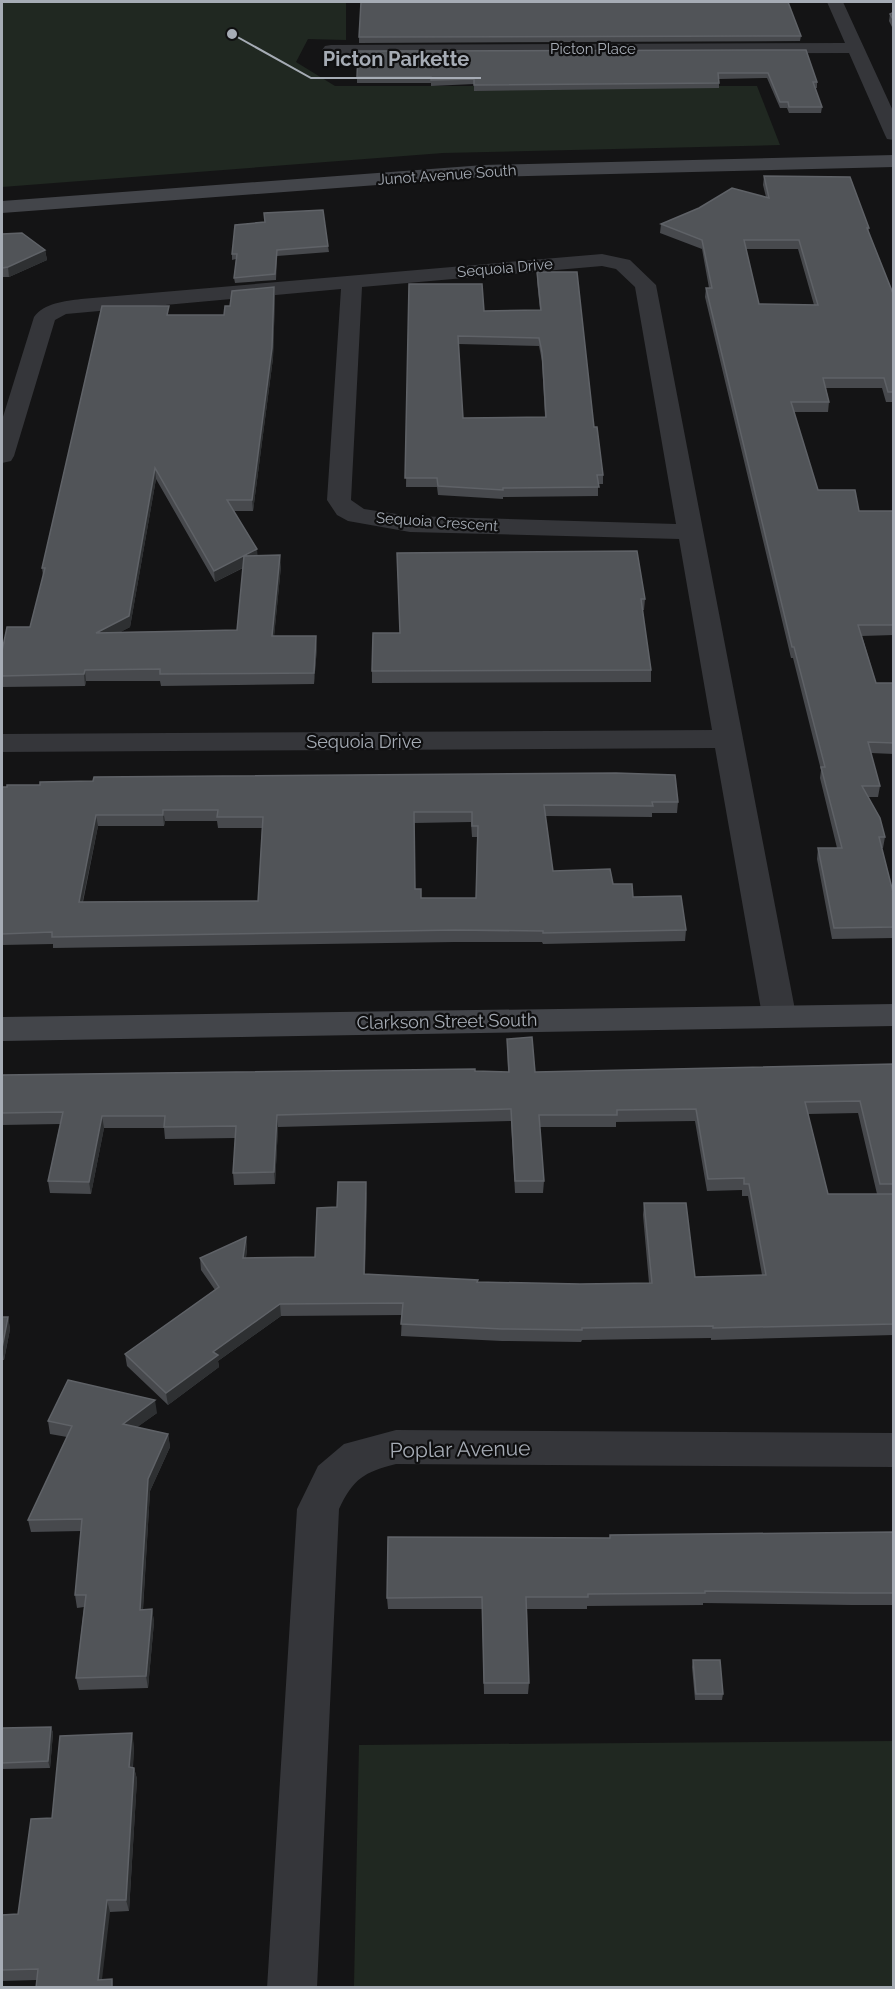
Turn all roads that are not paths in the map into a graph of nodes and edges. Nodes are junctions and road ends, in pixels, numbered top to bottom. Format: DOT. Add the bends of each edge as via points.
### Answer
graph roads {
  1 [pos="835,2"];
  2 [pos="855,48"];
  3 [pos="331,50"];
  4 [pos="894,135"];
  5 [pos="894,161"];
  6 [pos="2,207"];
  7 [pos="352,280"];
  8 [pos="2,456"];
  9 [pos="689,532"];
  10 [pos="727,739"];
  11 [pos="2,743"];
  12 [pos="894,1015"];
  13 [pos="779,1016"];
  14 [pos="2,1029"];
  15 [pos="894,1449"];
  16 [pos="292,1988"];
  1 -- 2 [label="street"];
  2 -- 3 [label="street, Picton Place"];
  2 -- 4 [label="street"];
  5 -- 6 [label="main road, Junot Avenue South" via="484,171"];
  7 -- 8 [label="street, Sequoia Drive" via="60,309 45,317"];
  7 -- 9 [label="street, Sequoia Drive" via="602,260 623,264 645,285"];
  7 -- 9 [label="street, Sequoia Crescent" via="339,500 346,510 357,516 410,524"];
  9 -- 10 [label="street, Sequoia Drive"];
  10 -- 11 [label="street, Sequoia Drive"];
  10 -- 13 [label="street, Sequoia Drive"];
  12 -- 13 [label="main road, Clarkson Street South"];
  13 -- 14 [label="main road, Clarkson Street South"];
  15 -- 16 [label="street, Poplar Avenue" via="396,1447 358,1456 333,1478 318,1509"];
}
